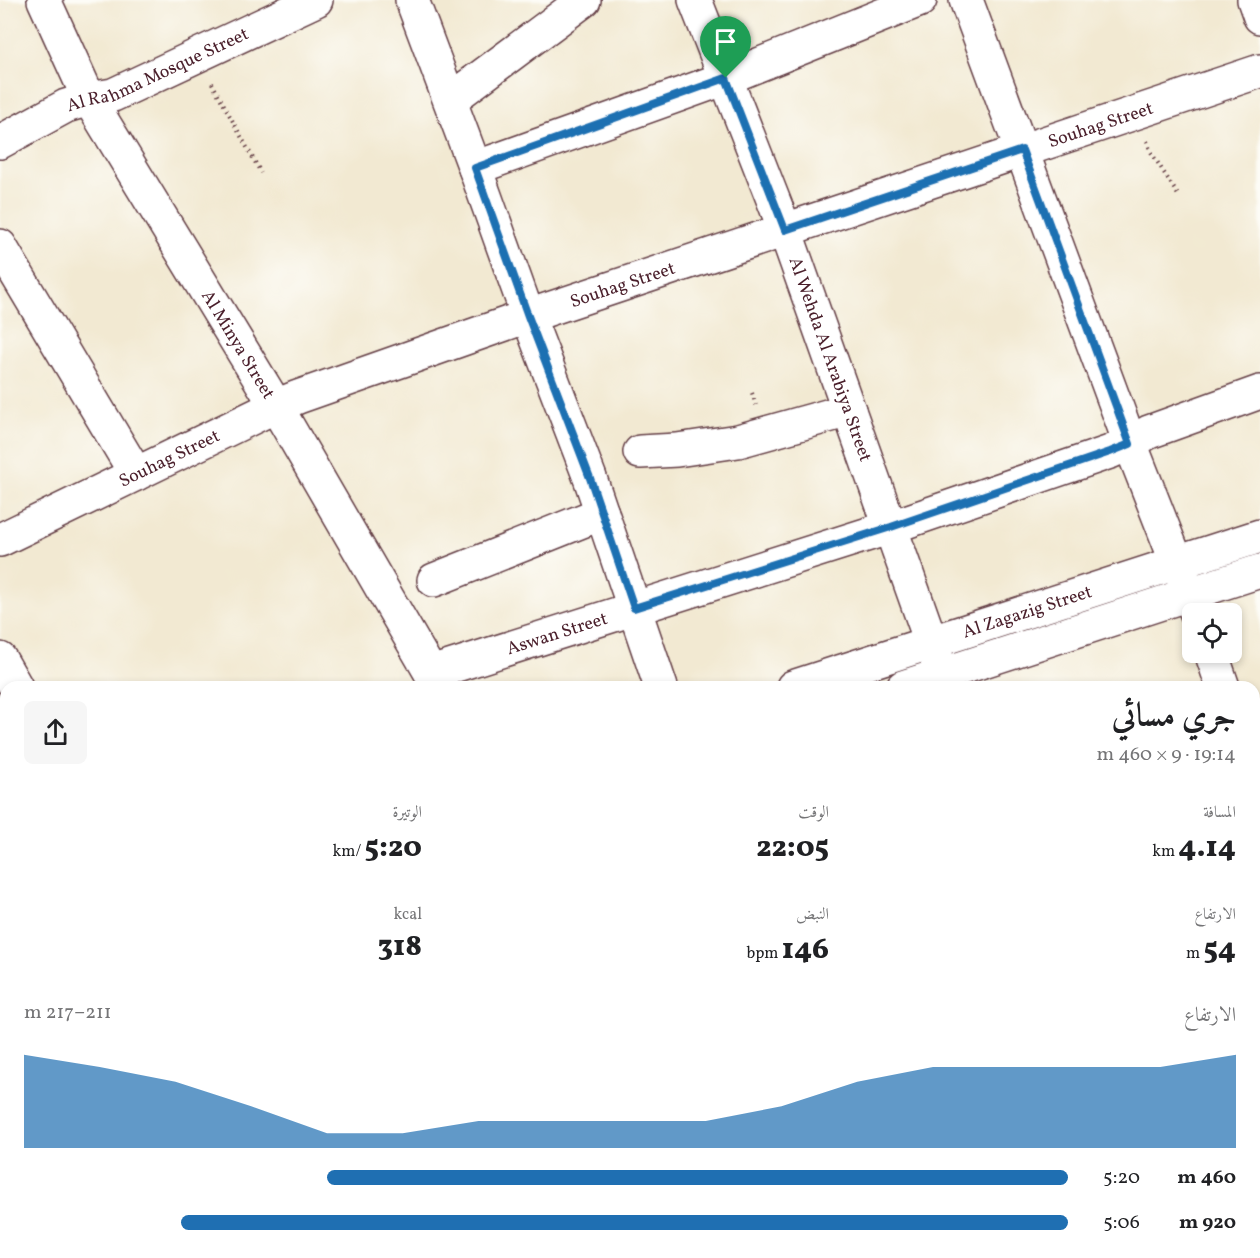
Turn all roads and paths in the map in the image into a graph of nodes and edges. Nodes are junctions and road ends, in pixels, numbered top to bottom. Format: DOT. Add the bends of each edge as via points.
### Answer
graph roads {
  1 [pos="44,0"];
  2 [pos="316,0"];
  3 [pos="412,0"];
  4 [pos="585,0"];
  5 [pos="920,0"];
  6 [pos="966,0"];
  7 [pos="1254,0"];
  8 [pos="700,2"];
  9 [pos="1260,17"];
  10 [pos="197,56"];
  11 [pos="1260,71"];
  12 [pos="726,78"];
  13 [pos="89,99"];
  14 [pos="450,100"];
  15 [pos="1138,112"];
  16 [pos="0,142"];
  17 [pos="1022,150"];
  18 [pos="475,168"];
  19 [pos="261,172"];
  20 [pos="1178,195"];
  21 [pos="785,230"];
  22 [pos="0,246"];
  23 [pos="528,316"];
  24 [pos="1260,392"];
  25 [pos="276,406"];
  26 [pos="849,410"];
  27 [pos="1130,444"];
  28 [pos="640,452"];
  29 [pos="136,474"];
  30 [pos="602,513"];
  31 [pos="891,527"];
  32 [pos="1260,536"];
  33 [pos="0,540"];
  34 [pos="1178,563"];
  35 [pos="1260,571"];
  36 [pos="434,580"];
  37 [pos="1194,603"];
  38 [pos="1196,603"];
  39 [pos="634,608"];
  40 [pos="1182,608"];
  41 [pos="932,642"];
  42 [pos="0,659"];
  43 [pos="1215,663"];
  44 [pos="435,680"];
  45 [pos="13,681"];
  46 [pos="659,681"];
  47 [pos="812,681"];
  48 [pos="945,681"];
  49 [pos="1221,681"];
  1 -- 13 [label="street, Al Minya Street"];
  2 -- 10 [label="street, Al Rahma Mosque Street"];
  3 -- 14 [label="street"];
  4 -- 14 [label="street"];
  5 -- 12 [label="street"];
  6 -- 17 [label="street"];
  7 -- 9 [label="street"];
  8 -- 12 [label="street, Al Wehda Al Arabiya Street"];
  10 -- 13 [label="street, Al Rahma Mosque Street" via="113,95"];
  10 -- 19 [label="path"];
  11 -- 15 [label="street, Souhag Street"];
  12 -- 18 [label="street"];
  12 -- 21 [label="street, Al Wehda Al Arabiya Street"];
  13 -- 16 [label="street, Al Rahma Mosque Street" via="56,111"];
  13 -- 25 [label="street, Al Minya Street"];
  14 -- 18 [label="street"];
  15 -- 17 [label="street, Souhag Street"];
  15 -- 20 [label="path" via="1151,152"];
  17 -- 21 [label="street, Souhag Street"];
  17 -- 27 [label="street"];
  18 -- 23 [label="street"];
  21 -- 23 [label="street, Souhag Street"];
  21 -- 26 [label="street, Al Wehda Al Arabiya Street"];
  22 -- 29 [label="street"];
  23 -- 25 [label="street, Souhag Street"];
  23 -- 30 [label="street"];
  24 -- 27 [label="street, Aswan Street" via="1149,432"];
  25 -- 29 [label="street, Souhag Street"];
  25 -- 44 [label="street, Al Minya Street"];
  26 -- 28 [label="street" via="738,441"];
  26 -- 31 [label="street, Al Wehda Al Arabiya Street"];
  27 -- 31 [label="street, Aswan Street"];
  27 -- 34 [label="street"];
  29 -- 33 [label="street, Souhag Street"];
  30 -- 36 [label="street"];
  30 -- 39 [label="street"];
  31 -- 39 [label="street, Aswan Street"];
  31 -- 41 [label="street, Al Wehda Al Arabiya Street"];
  32 -- 34 [label="street, Al Zagazig Street"];
  34 -- 37 [label="street"];
  34 -- 41 [label="street, Al Zagazig Street"];
  35 -- 38 [label="street, Al Zagazig Street"];
  39 -- 44 [label="street, Aswan Street"];
  39 -- 46 [label="street"];
  40 -- 48 [label="street, Al Zagazig Street"];
  41 -- 47 [label="street, Al Zagazig Street"];
  41 -- 48 [label="street, Al Wehda Al Arabiya Street"];
  42 -- 45 [label="street"];
  43 -- 49 [label="street"];
}
